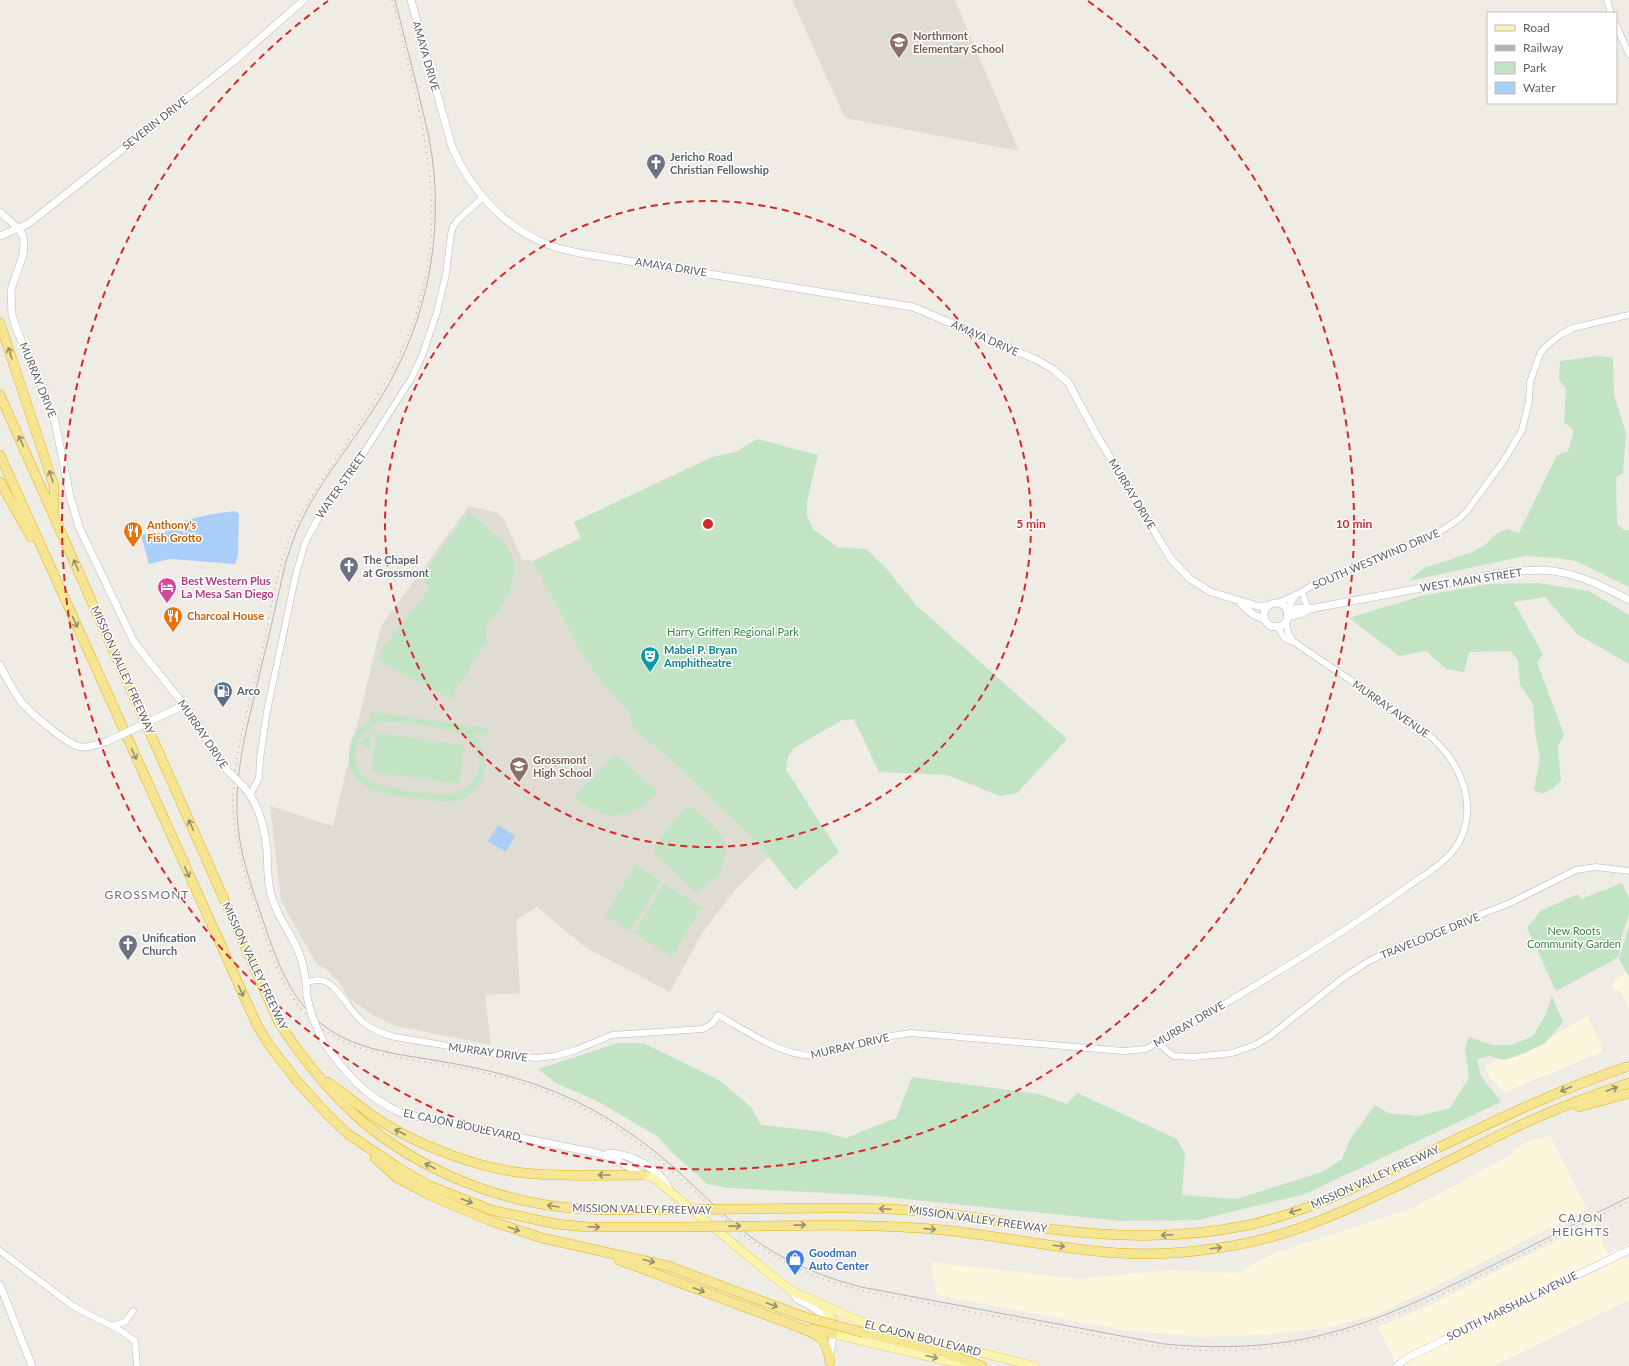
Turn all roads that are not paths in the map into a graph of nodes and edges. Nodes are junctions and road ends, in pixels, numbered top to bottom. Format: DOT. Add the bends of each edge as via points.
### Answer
graph roads {
  1 [pos="304,0"];
  2 [pos="411,0"];
  3 [pos="1607,0"];
  4 [pos="1611,12"];
  5 [pos="1617,26"];
  6 [pos="1629,54"];
  7 [pos="483,198"];
  8 [pos="0,212"];
  9 [pos="18,228"];
  10 [pos="0,236"];
  11 [pos="1629,315"];
  12 [pos="0,323"];
  13 [pos="1068,382"];
  14 [pos="0,395"];
  15 [pos="0,455"];
  16 [pos="0,458"];
  17 [pos="7,472"];
  18 [pos="0,482"];
  19 [pos="54,515"];
  20 [pos="59,587"];
  21 [pos="1303,591"];
  22 [pos="1211,592"];
  23 [pos="1296,596"];
  24 [pos="1629,600"];
  25 [pos="1240,602"];
  26 [pos="1278,603"];
  27 [pos="1268,606"];
  28 [pos="1309,609"];
  29 [pos="1286,615"];
  30 [pos="1264,619"];
  31 [pos="1277,626"];
  32 [pos="1294,642"];
  33 [pos="0,665"];
  34 [pos="184,705"];
  35 [pos="1467,794"];
  36 [pos="250,795"];
  37 [pos="1629,871"];
  38 [pos="306,982"];
  39 [pos="1159,1043"];
  40 [pos="1629,1061"];
  41 [pos="1629,1066"];
  42 [pos="314,1072"];
  43 [pos="1591,1078"];
  44 [pos="1629,1083"];
  45 [pos="1629,1094"];
  46 [pos="1536,1118"];
  47 [pos="348,1134"];
  48 [pos="596,1152"];
  49 [pos="643,1175"];
  50 [pos="671,1192"];
  51 [pos="598,1250"];
  52 [pos="1629,1250"];
  53 [pos="0,1251"];
  54 [pos="0,1285"];
  55 [pos="792,1291"];
  56 [pos="824,1306"];
  57 [pos="132,1311"];
  58 [pos="864,1324"];
  59 [pos="793,1325"];
  60 [pos="110,1326"];
  61 [pos="833,1334"];
  62 [pos="829,1364"];
  63 [pos="32,1366"];
  64 [pos="137,1366"];
  65 [pos="982,1366"];
  66 [pos="1035,1366"];
  67 [pos="1397,1366"];
  1 -- 9 [label="main road, SEVERIN DRIVE" via="234,61 28,224"];
  2 -- 7 [label="main road, AMAYA DRIVE" via="452,148 468,179"];
  3 -- 4 [label="street"];
  5 -- 6 [label="street"];
  7 -- 13 [label="main road, AMAYA DRIVE" via="519,230 552,246 579,254 913,307 1037,360"];
  7 -- 36 [label="street, WATER STREET" via="453,227 437,312 411,380 316,522 305,543 267,711 259,778"];
  8 -- 9 [label="main road"];
  9 -- 10 [label="main road, SEVERIN DRIVE"];
  9 -- 34 [label="main road, MURRAY DRIVE" via="24,244 23,255 11,290 12,315 55,422 79,527 134,642"];
  11 -- 21 [label="street, SOUTH WESTWIND DRIVE" via="1573,328 1554,339 1540,354 1530,382 1522,430 1505,459 1463,515 1439,532"];
  19 -- 12 [label="highway, one-way" via="54,486"];
  13 -- 22 [label="main road, MURRAY DRIVE" via="1171,559 1190,579"];
  19 -- 14 [label="highway, MISSION VALLEY FREEWAY, one-way"];
  15 -- 17 [label="highway, MISSION VALLEY FREEWAY"];
  16 -- 17 [label="highway"];
  17 -- 20 [label="highway, MISSION VALLEY FREEWAY"];
  18 -- 20 [label="highway"];
  42 -- 19 [label="highway, MISSION VALLEY FREEWAY, one-way" via="279,1023"];
  20 -- 47 [label="highway, MISSION VALLEY FREEWAY, one-way" via="256,1025 296,1081"];
  21 -- 23 [label="street, SOUTH WESTWIND DRIVE"];
  21 -- 28 [label="street"];
  22 -- 25 [label="main road, MURRAY AVENUE"];
  23 -- 26 [label="street, SOUTH WESTWIND DRIVE"];
  23 -- 29 [label="street, SOUTH WESTWIND DRIVE"];
  24 -- 28 [label="main road, WEST MAIN STREET" via="1604,587 1567,574 1545,570 1513,571"];
  25 -- 27 [label="main road, MURRAY AVENUE"];
  25 -- 30 [label="main road, MURRAY AVENUE" via="1254,615"];
  26 -- 27 [label="main road, MURRAY AVENUE"];
  26 -- 29 [label="main road" via="1283,606"];
  27 -- 30 [label="main road"];
  28 -- 29 [label="main road, WEST MAIN STREET" via="1303,613"];
  29 -- 31 [label="main road"];
  29 -- 32 [label="street" via="1289,635"];
  30 -- 31 [label="main road, MURRAY AVENUE" via="1269,625"];
  31 -- 32 [label="street, MURRAY AVENUE" via="1285,639"];
  32 -- 35 [label="street, MURRAY AVENUE" via="1430,736 1453,764"];
  33 -- 34 [label="main road, bridge" via="20,700 50,728 79,747 108,741"];
  34 -- 36 [label="main road, MURRAY DRIVE, bridge" via="199,725 220,762"];
  35 -- 39 [label="street, MURRAY DRIVE" via="1464,830 1454,848 1440,863 1358,922"];
  36 -- 38 [label="main road, MURRAY DRIVE" via="260,815 266,842 270,890 299,954"];
  37 -- 39 [label="street, TRAVELODGE DRIVE" via="1610,867 1576,870 1510,903 1397,947 1343,978 1270,1036 1254,1045 1232,1053 1194,1058 1174,1056"];
  38 -- 39 [label="street, MURRAY DRIVE" via="324,981 341,996 352,1012 382,1033 503,1056 555,1056 612,1036 703,1029 712,1024 718,1015 773,1045 806,1056 911,1033 1124,1051 1144,1049"];
  38 -- 48 [label="main road, EL CAJON BOULEVARD, bridge" via="309,1007 324,1044 366,1093 382,1104 401,1113"];
  40 -- 43 [label="highway"];
  41 -- 43 [label="highway, MISSION VALLEY FREEWAY"];
  43 -- 42 [label="highway, MISSION VALLEY FREEWAY, one-way, bridge" via="1309,1207 1251,1224 1214,1231 1119,1236 914,1210 589,1210 514,1199 473,1186 428,1164 381,1135 355,1115"];
  49 -- 42 [label="highway, one-way" via="553,1175 524,1173 482,1165 425,1144 379,1120"];
  46 -- 44 [label="highway, MISSION VALLEY FREEWAY, one-way"];
  45 -- 46 [label="highway"];
  47 -- 46 [label="highway, MISSION VALLEY FREEWAY, one-way, bridge" via="430,1186 491,1210 528,1219 588,1227 914,1227 1119,1253 1218,1248 1252,1242 1318,1223"];
  47 -- 51 [label="highway, one-way" via="396,1177 429,1195 520,1232"];
  48 -- 49 [label="main road, EL CAJON BOULEVARD" via="613,1158"];
  48 -- 50 [label="main road, EL CAJON BOULEVARD" via="617,1154 640,1162 658,1174"];
  49 -- 50 [label="main road, EL CAJON BOULEVARD" via="654,1178"];
  50 -- 55 [label="main road, EL CAJON BOULEVARD"];
  51 -- 59 [label="highway, one-way"];
  51 -- 65 [label="highway, one-way, bridge" via="689,1273 802,1316 945,1353"];
  52 -- 67 [label="main road, SOUTH MARSHALL AVENUE" via="1406,1358"];
  53 -- 60 [label="street" via="73,1306"];
  54 -- 63 [label="main road"];
  55 -- 56 [label="main road, EL CAJON BOULEVARD"];
  55 -- 61 [label="main road, EL CAJON BOULEVARD" via="797,1299 820,1313"];
  56 -- 58 [label="main road, EL CAJON BOULEVARD"];
  56 -- 61 [label="main road" via="833,1322"];
  57 -- 60 [label="street" via="125,1322"];
  58 -- 61 [label="main road" via="842,1325"];
  58 -- 66 [label="main road, EL CAJON BOULEVARD"];
  59 -- 61 [label="highway"];
  59 -- 62 [label="highway" via="821,1337 828,1350"];
  60 -- 64 [label="street" via="135,1341"];
  61 -- 62 [label="main road"];
  61 -- 65 [label="main road, EL CAJON BOULEVARD, one-way" via="948,1361"];
}
